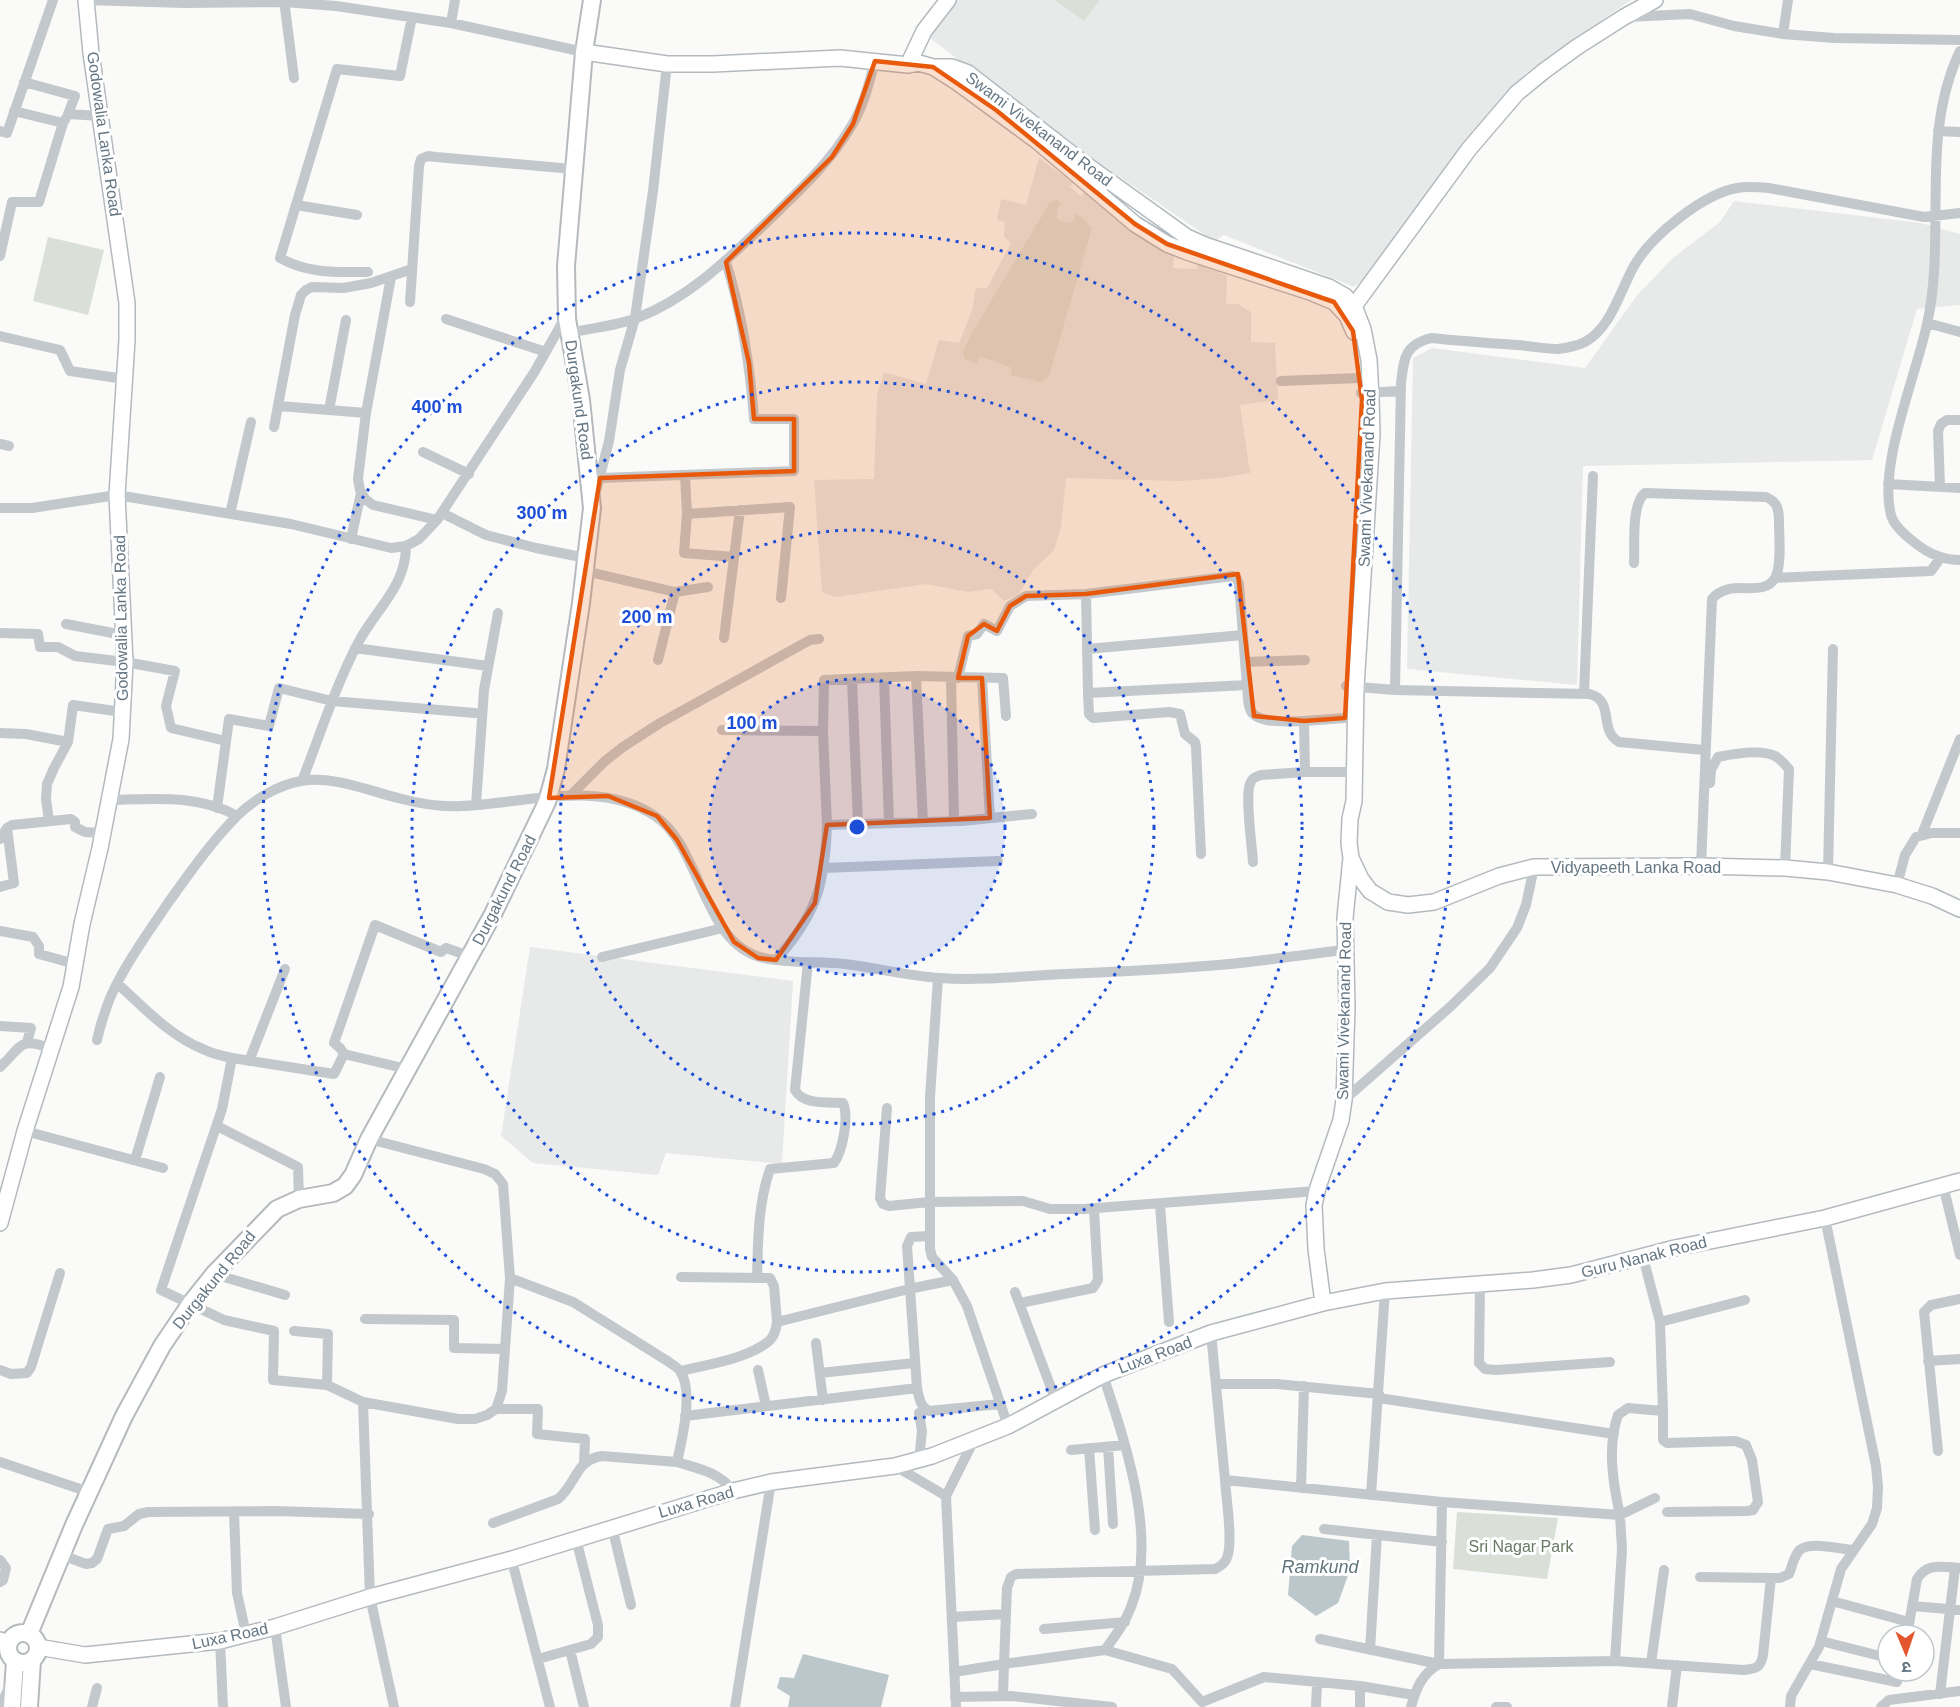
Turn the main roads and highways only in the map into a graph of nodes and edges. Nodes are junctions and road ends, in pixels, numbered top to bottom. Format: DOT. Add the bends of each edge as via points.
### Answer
graph roads {
  1 [pos="592,0"];
  2 [pos="4,1641"];
  3 [pos="26,1659"];
  4 [pos="12,1707"];
  5 [pos="29,1707"];
  1 -- 3 [label="main road, Durgakund Road" via="566,266 567,313 592,508 549,798 493,914 353,1175 333,1193 299,1199 277,1209 214,1275 162,1346 89,1492 62,1555"];
  2 -- 3 [label="main road" via="15,1635"];
  3 -- 4 [label="main road"];
  3 -- 5 [label="main road"];
}
